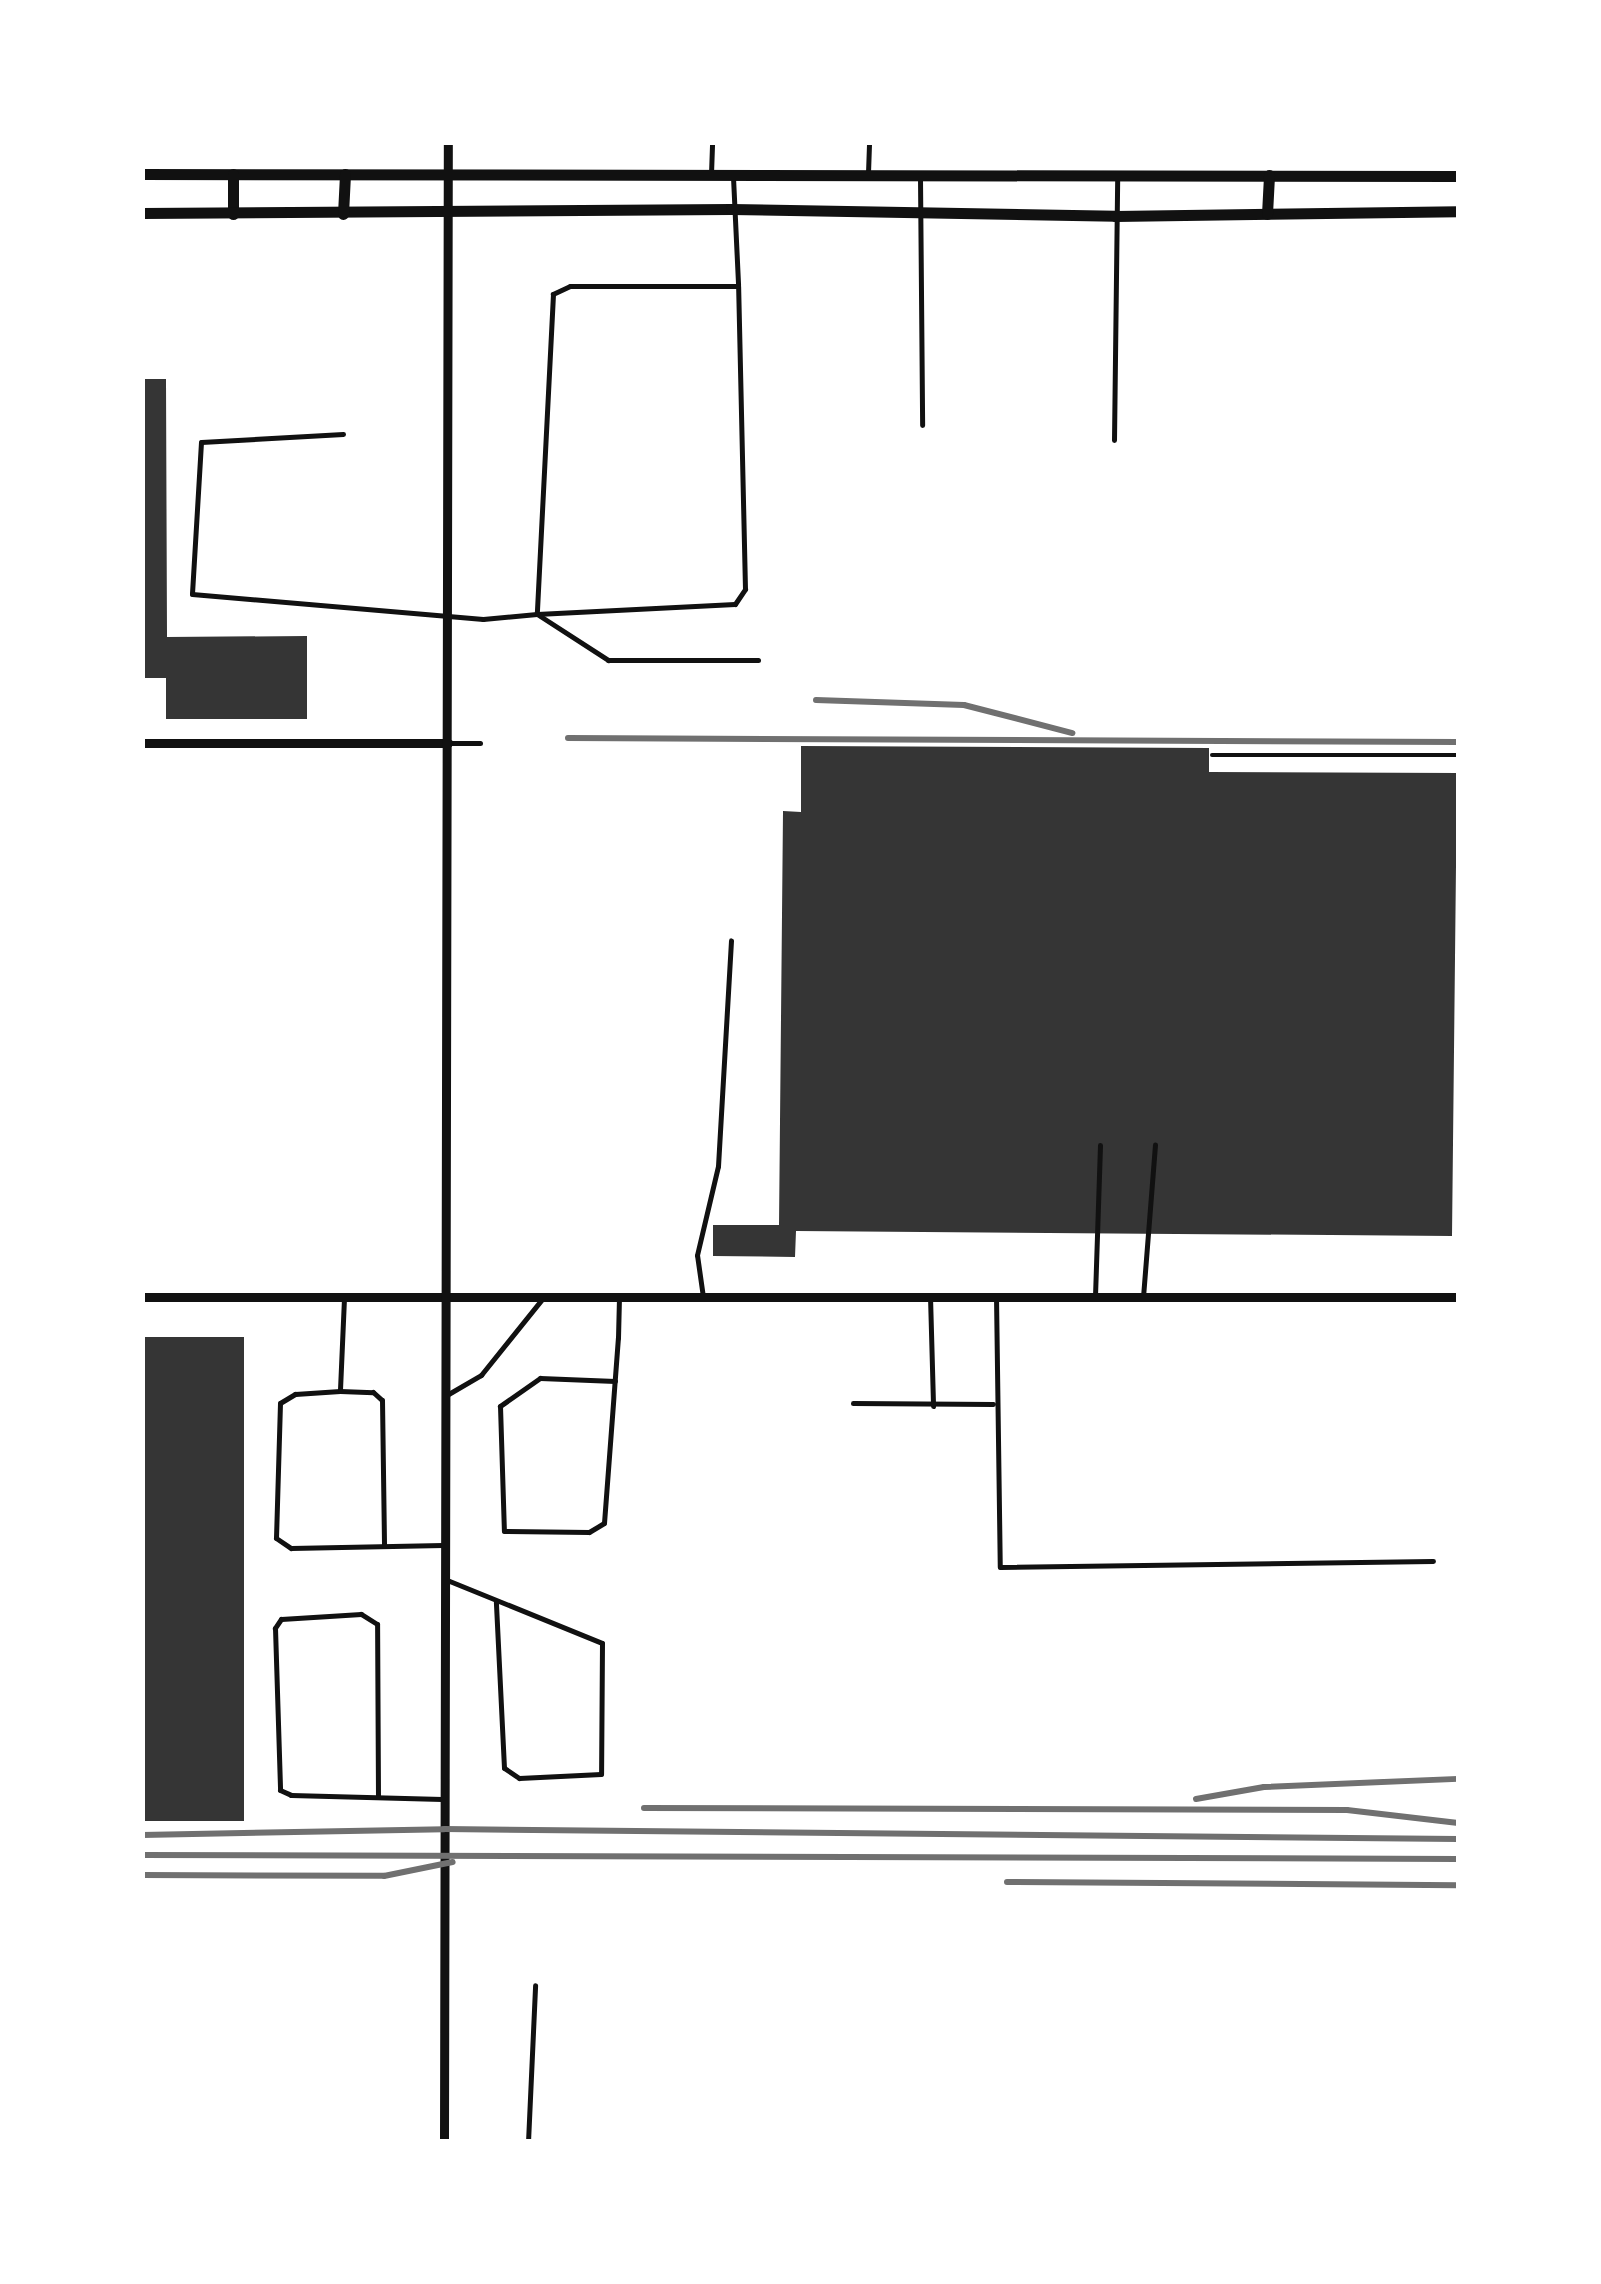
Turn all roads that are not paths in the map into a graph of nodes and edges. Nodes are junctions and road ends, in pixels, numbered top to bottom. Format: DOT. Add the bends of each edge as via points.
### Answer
graph roads {
  1 [pos="448,142"];
  2 [pos="712,142"];
  3 [pos="869,142"];
  4 [pos="448,173"];
  5 [pos="868,173"];
  6 [pos="142,174"];
  7 [pos="233,174"];
  8 [pos="344,174"];
  9 [pos="711,174"];
  10 [pos="733,174"];
  11 [pos="920,175"];
  12 [pos="1269,175"];
  13 [pos="1458,176"];
  14 [pos="1117,178"];
  15 [pos="731,208"];
  16 [pos="448,210"];
  17 [pos="1458,211"];
  18 [pos="921,212"];
  19 [pos="142,214"];
  20 [pos="233,214"];
  21 [pos="343,214"];
  22 [pos="1267,214"];
  23 [pos="1115,216"];
  24 [pos="738,286"];
  25 [pos="922,425"];
  26 [pos="343,434"];
  27 [pos="1114,440"];
  28 [pos="450,613"];
  29 [pos="537,614"];
  30 [pos="758,660"];
  31 [pos="448,743"];
  32 [pos="480,743"];
  33 [pos="142,744"];
  34 [pos="731,940"];
  35 [pos="1155,1144"];
  36 [pos="1100,1145"];
  37 [pos="930,1296"];
  38 [pos="996,1296"];
  39 [pos="1096,1296"];
  40 [pos="1143,1296"];
  41 [pos="1458,1296"];
  42 [pos="142,1297"];
  43 [pos="344,1297"];
  44 [pos="446,1297"];
  45 [pos="544,1297"];
  46 [pos="619,1297"];
  47 [pos="702,1297"];
  48 [pos="614,1381"];
  49 [pos="340,1391"];
  50 [pos="445,1396"];
  51 [pos="852,1403"];
  52 [pos="993,1404"];
  53 [pos="933,1406"];
  54 [pos="446,1545"];
  55 [pos="384,1548"];
  56 [pos="1432,1561"];
  57 [pos="446,1580"];
  58 [pos="496,1602"];
  59 [pos="378,1797"];
  60 [pos="444,1799"];
  61 [pos="535,1985"];
  62 [pos="444,2142"];
  63 [pos="528,2142"];
  1 -- 4 [label="street"];
  2 -- 9 [label="lane"];
  3 -- 5 [label="lane"];
  4 -- 8 [label="street"];
  4 -- 9 [label="street"];
  4 -- 16 [label="street"];
  5 -- 10 [label="street"];
  5 -- 11 [label="street"];
  6 -- 7 [label="street"];
  7 -- 8 [label="street"];
  7 -- 20 [label="street"];
  8 -- 21 [label="street"];
  9 -- 10 [label="street"];
  10 -- 15 [label="lane"];
  11 -- 14 [label="street"];
  11 -- 18 [label="lane"];
  12 -- 13 [label="street"];
  12 -- 14 [label="street"];
  12 -- 22 [label="street"];
  14 -- 23 [label="lane"];
  15 -- 16 [label="street"];
  15 -- 18 [label="street"];
  15 -- 24 [label="lane"];
  16 -- 21 [label="street"];
  16 -- 28 [label="street"];
  17 -- 22 [label="street"];
  18 -- 23 [label="street"];
  18 -- 25 [label="lane"];
  19 -- 20 [label="street"];
  20 -- 21 [label="street"];
  22 -- 23 [label="street"];
  23 -- 27 [label="lane"];
  24 -- 29 [label="lane" via="570,286 554,294"];
  24 -- 29 [label="lane" via="744,596 729,606"];
  26 -- 28 [label="lane" via="201,442 192,594"];
  28 -- 29 [label="lane" via="484,619"];
  28 -- 31 [label="street"];
  29 -- 30 [label="lane" via="608,660"];
  31 -- 32 [label="lane"];
  31 -- 33 [label="street"];
  31 -- 44 [label="street"];
  34 -- 47 [label="lane" via="718,1166 697,1255"];
  35 -- 40 [label="lane"];
  36 -- 39 [label="lane"];
  37 -- 38 [label="street"];
  37 -- 47 [label="street"];
  37 -- 53 [label="lane"];
  38 -- 39 [label="street"];
  38 -- 52 [label="lane"];
  39 -- 40 [label="street"];
  40 -- 41 [label="street"];
  42 -- 43 [label="street"];
  43 -- 44 [label="street"];
  43 -- 49 [label="lane"];
  44 -- 45 [label="street"];
  44 -- 50 [label="street"];
  45 -- 46 [label="street"];
  45 -- 50 [label="lane" via="481,1375"];
  46 -- 47 [label="street"];
  46 -- 48 [label="lane"];
  48 -- 48 [label="lane" via="600,1528 504,1531 500,1406 540,1378"];
  49 -- 55 [label="lane" via="373,1392 382,1400"];
  49 -- 55 [label="lane" via="294,1394 280,1403 276,1538 291,1548"];
  50 -- 54 [label="street"];
  51 -- 53 [label="lane"];
  52 -- 53 [label="lane"];
  52 -- 56 [label="lane" via="995,1556 1006,1570"];
  54 -- 55 [label="lane"];
  54 -- 57 [label="street"];
  57 -- 58 [label="lane"];
  57 -- 60 [label="street"];
  58 -- 58 [label="lane" via="602,1643 601,1774 519,1778 504,1768"];
  59 -- 59 [label="lane" via="291,1795 276,1784 281,1618 361,1614 377,1624"];
  59 -- 60 [label="lane"];
  60 -- 62 [label="street"];
  61 -- 63 [label="lane"];
}
